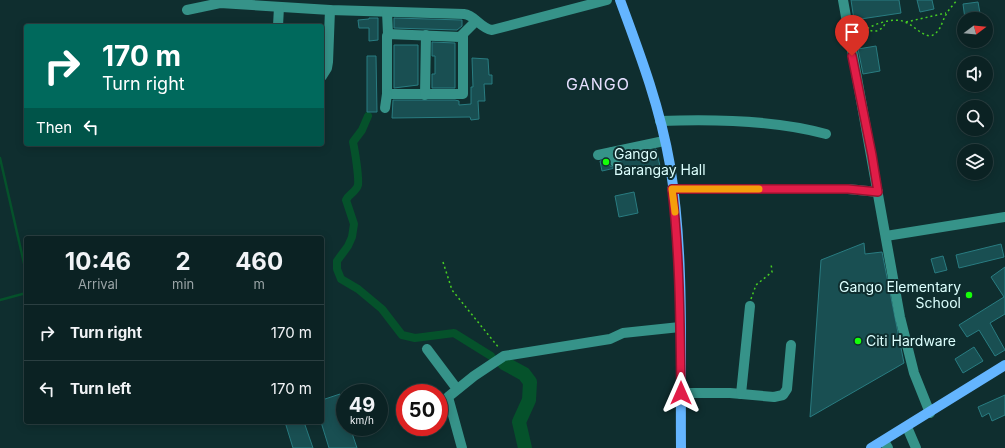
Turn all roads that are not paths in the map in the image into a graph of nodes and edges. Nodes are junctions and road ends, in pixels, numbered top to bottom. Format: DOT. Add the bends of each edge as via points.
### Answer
graph roads {
  1 [pos="607,0"];
  2 [pos="620,0"];
  3 [pos="843,0"];
  4 [pos="279,7"];
  5 [pos="187,10"];
  6 [pos="330,10"];
  7 [pos="387,12"];
  8 [pos="476,20"];
  9 [pos="278,24"];
  10 [pos="388,34"];
  11 [pos="426,35"];
  12 [pos="463,35"];
  13 [pos="324,73"];
  14 [pos="387,94"];
  15 [pos="425,95"];
  16 [pos="385,108"];
  17 [pos="660,121"];
  18 [pos="826,134"];
  19 [pos="664,140"];
  20 [pos="612,152"];
  21 [pos="598,155"];
  22 [pos="615,162"];
  23 [pos="672,189"];
  24 [pos="878,192"];
  25 [pos="1005,217"];
  26 [pos="886,236"];
  27 [pos="750,306"];
  28 [pos="680,327"];
  29 [pos="791,345"];
  30 [pos="427,349"];
  31 [pos="1005,365"];
  32 [pos="457,389"];
  33 [pos="681,393"];
  34 [pos="741,394"];
  35 [pos="930,413"];
  36 [pos="907,427"];
  37 [pos="886,444"];
  38 [pos="462,448"];
  39 [pos="681,448"];
  40 [pos="871,448"];
  41 [pos="916,448"];
  1 -- 8 [label="street" via="492,30"];
  2 -- 17 [label="main road" via="647,72"];
  3 -- 24 [label="street"];
  4 -- 5 [label="street" via="220,3"];
  4 -- 6 [label="street"];
  4 -- 9 [label="street"];
  6 -- 7 [label="street"];
  6 -- 13 [label="street" via="328,62"];
  7 -- 8 [label="street" via="464,14"];
  7 -- 10 [label="street"];
  8 -- 12 [label="street"];
  10 -- 11 [label="street"];
  10 -- 14 [label="street"];
  11 -- 12 [label="street"];
  11 -- 15 [label="street"];
  12 -- 15 [label="street" via="463,94"];
  14 -- 15 [label="street"];
  14 -- 16 [label="street"];
  17 -- 18 [label="street" via="714,119 808,129"];
  17 -- 19 [label="main road"];
  19 -- 20 [label="street"];
  19 -- 23 [label="main road"];
  20 -- 21 [label="street"];
  20 -- 22 [label="street"];
  23 -- 24 [label="street" via="848,189"];
  23 -- 28 [label="main road" via="677,227"];
  24 -- 26 [label="street"];
  25 -- 26 [label="street"];
  26 -- 35 [label="street" via="908,350"];
  27 -- 34 [label="street"];
  28 -- 32 [label="street" via="623,333 610,339 505,356"];
  28 -- 33 [label="main road"];
  29 -- 34 [label="street" via="785,394 770,398"];
  30 -- 32 [label="street"];
  31 -- 35 [label="main road"];
  32 -- 38 [label="street" via="448,400"];
  33 -- 34 [label="street"];
  33 -- 39 [label="main road"];
  35 -- 36 [label="main road"];
  36 -- 37 [label="main road"];
  36 -- 41 [label="street"];
  37 -- 40 [label="main road"];
}
